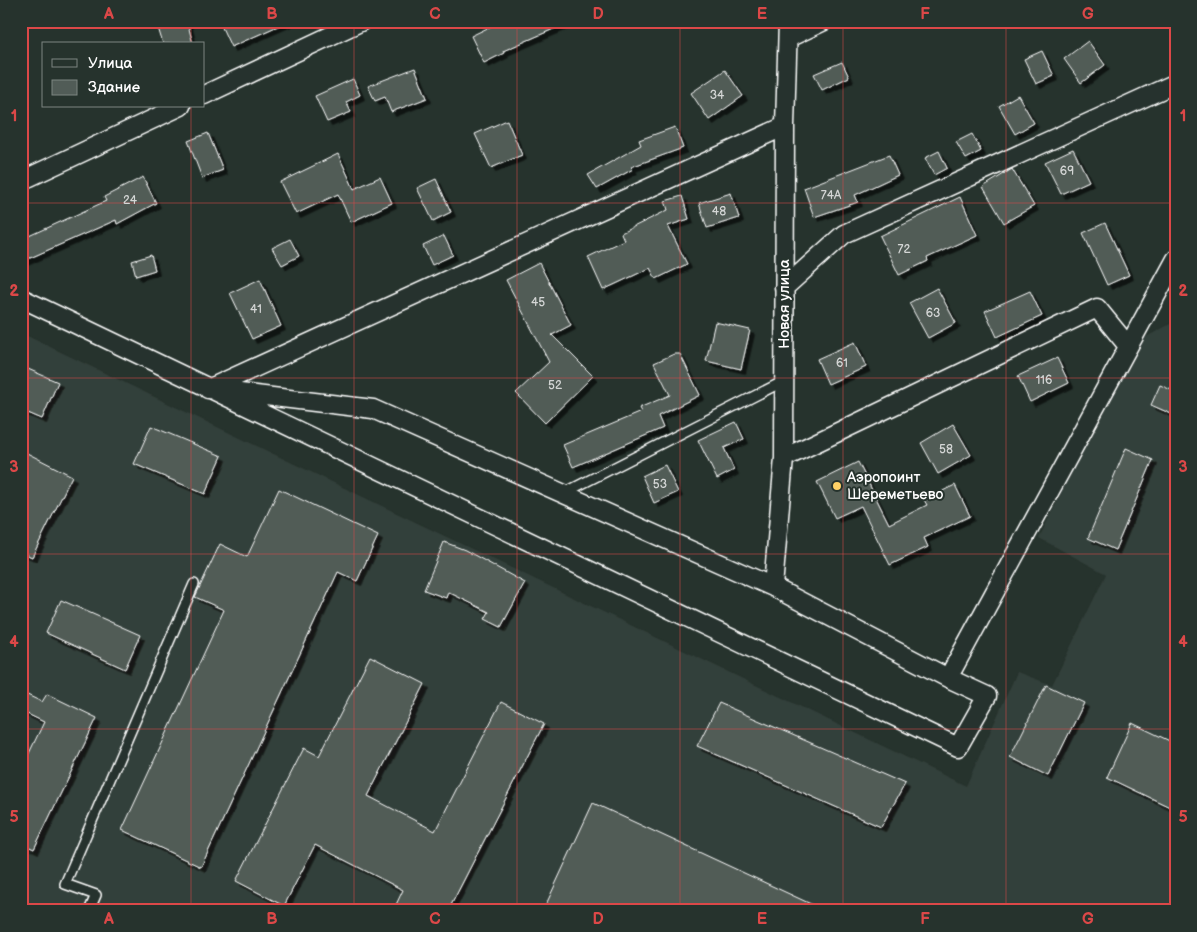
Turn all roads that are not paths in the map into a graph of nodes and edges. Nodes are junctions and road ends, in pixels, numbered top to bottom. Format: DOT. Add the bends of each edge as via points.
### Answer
graph roads {
  1 [pos="362,21"];
  2 [pos="824,21"];
  3 [pos="788,30"];
  4 [pos="1176,83"];
  5 [pos="205,95"];
  6 [pos="177,108"];
  7 [pos="785,126"];
  8 [pos="21,181"];
  9 [pos="1176,259"];
  10 [pos="784,288"];
  11 [pos="21,298"];
  12 [pos="1128,346"];
  13 [pos="784,381"];
  14 [pos="208,389"];
  15 [pos="784,458"];
  16 [pos="562,494"];
  17 [pos="194,584"];
  18 [pos="773,587"];
  19 [pos="948,678"];
  20 [pos="89,911"];
  1 -- 5 [label="street"];
  2 -- 3 [label="street"];
  3 -- 7 [label="street, Новая улица"];
  4 -- 10 [label="street" via="844,234"];
  6 -- 8 [label="street"];
  7 -- 10 [label="street, Новая улица"];
  7 -- 14 [label="street"];
  9 -- 12 [label="street"];
  10 -- 13 [label="street, Новая улица"];
  11 -- 14 [label="street"];
  12 -- 15 [label="street" via="1097,308"];
  12 -- 19 [label="street"];
  13 -- 15 [label="street, Новая улица"];
  13 -- 16 [label="lane"];
  14 -- 16 [label="street" via="373,409"];
  14 -- 19 [label="street" via="958,747 987,696"];
  15 -- 18 [label="street, Новая улица"];
  16 -- 18 [label="street"];
  17 -- 20 [label="lane" via="65,884 96,895"];
  18 -- 19 [label="street"];
}
